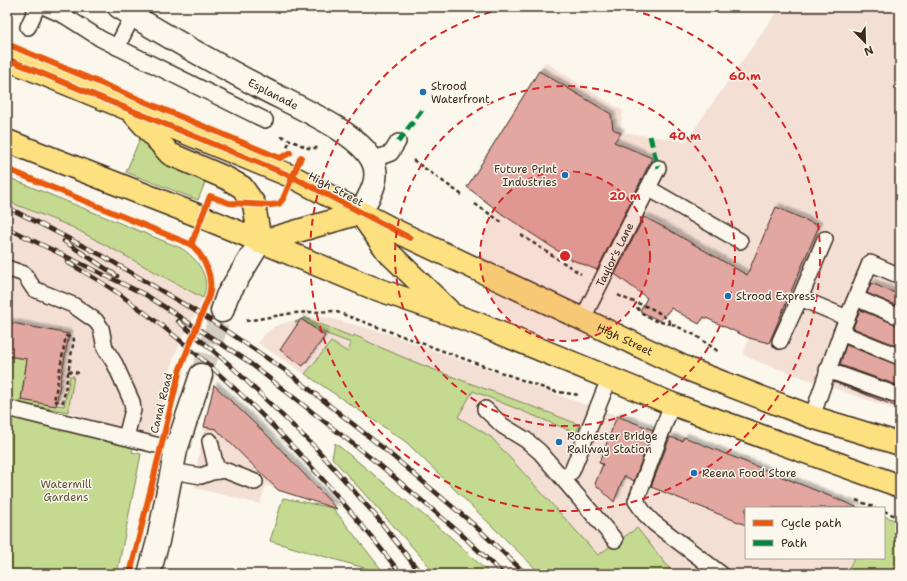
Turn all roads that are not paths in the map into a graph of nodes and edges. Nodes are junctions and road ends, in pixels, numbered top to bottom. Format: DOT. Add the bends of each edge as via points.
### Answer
graph roads {
  1 [pos="37,7"];
  2 [pos="45,7"];
  3 [pos="126,11"];
  4 [pos="28,27"];
  5 [pos="117,47"];
  6 [pos="7,59"];
  7 [pos="130,110"];
  8 [pos="265,120"];
  9 [pos="7,142"];
  10 [pos="398,142"];
  11 [pos="374,168"];
  12 [pos="658,168"];
  13 [pos="648,188"];
  14 [pos="360,213"];
  15 [pos="825,239"];
  16 [pos="740,241"];
  17 [pos="260,242"];
  18 [pos="7,268"];
  19 [pos="900,276"];
  20 [pos="800,298"];
  21 [pos="856,298"];
  22 [pos="222,311"];
  23 [pos="453,315"];
  24 [pos="900,317"];
  25 [pos="847,318"];
  26 [pos="582,320"];
  27 [pos="841,333"];
  28 [pos="780,341"];
  29 [pos="900,357"];
  30 [pos="827,370"];
  31 [pos="201,375"];
  32 [pos="605,389"];
  33 [pos="900,396"];
  34 [pos="672,404"];
  35 [pos="7,408"];
  36 [pos="484,409"];
  37 [pos="812,417"];
  38 [pos="126,437"];
  39 [pos="210,441"];
  40 [pos="900,444"];
  41 [pos="176,450"];
  42 [pos="172,471"];
  43 [pos="217,471"];
  44 [pos="564,480"];
  45 [pos="255,482"];
  46 [pos="900,486"];
  47 [pos="615,540"];
  48 [pos="149,574"];
  49 [pos="721,574"];
  1 -- 4 [label="lane"];
  2 -- 5 [label="lane"];
  3 -- 5 [label="lane"];
  3 -- 11 [label="street, Esplanade" via="259,87 327,122 359,145"];
  5 -- 8 [label="lane"];
  6 -- 7 [label="main road, High Street"];
  7 -- 14 [label="main road, High Street" via="293,177"];
  7 -- 17 [label="main road" via="170,154 242,187 254,204"];
  9 -- 17 [label="main road"];
  10 -- 11 [label="lane" via="391,153"];
  11 -- 14 [label="street" via="372,189"];
  12 -- 13 [label="lane, Taylor's Lane"];
  13 -- 16 [label="lane"];
  13 -- 26 [label="lane, Taylor's Lane"];
  14 -- 17 [label="main road"];
  14 -- 23 [label="main road" via="386,251"];
  14 -- 26 [label="main road, High Street"];
  15 -- 20 [label="lane"];
  17 -- 22 [label="street" via="227,296"];
  17 -- 23 [label="main road" via="371,287"];
  18 -- 38 [label="lane" via="24,274 34,288 73,305 96,321 101,328 105,348 116,364 132,402 133,410"];
  19 -- 21 [label="lane" via="870,263"];
  20 -- 25 [label="lane"];
  20 -- 28 [label="lane"];
  21 -- 24 [label="lane"];
  21 -- 25 [label="lane"];
  23 -- 32 [label="main road"];
  25 -- 27 [label="lane"];
  26 -- 37 [label="main road, High Street" via="690,370"];
  27 -- 29 [label="lane"];
  27 -- 30 [label="lane"];
  30 -- 33 [label="lane"];
  30 -- 37 [label="lane"];
  31 -- 41 [label="street"];
  32 -- 34 [label="main road"];
  32 -- 44 [label="lane" via="572,472"];
  34 -- 46 [label="main road"];
  34 -- 49 [label="lane" via="636,501 652,522"];
  35 -- 38 [label="lane"];
  36 -- 44 [label="lane" via="503,426 537,449"];
  37 -- 40 [label="main road, High Street"];
  38 -- 41 [label="lane"];
  39 -- 43 [label="lane"];
  41 -- 42 [label="street"];
  42 -- 43 [label="lane" via="201,476"];
  42 -- 48 [label="street"];
  43 -- 45 [label="lane" via="226,471"];
  44 -- 47 [label="lane"];
}
